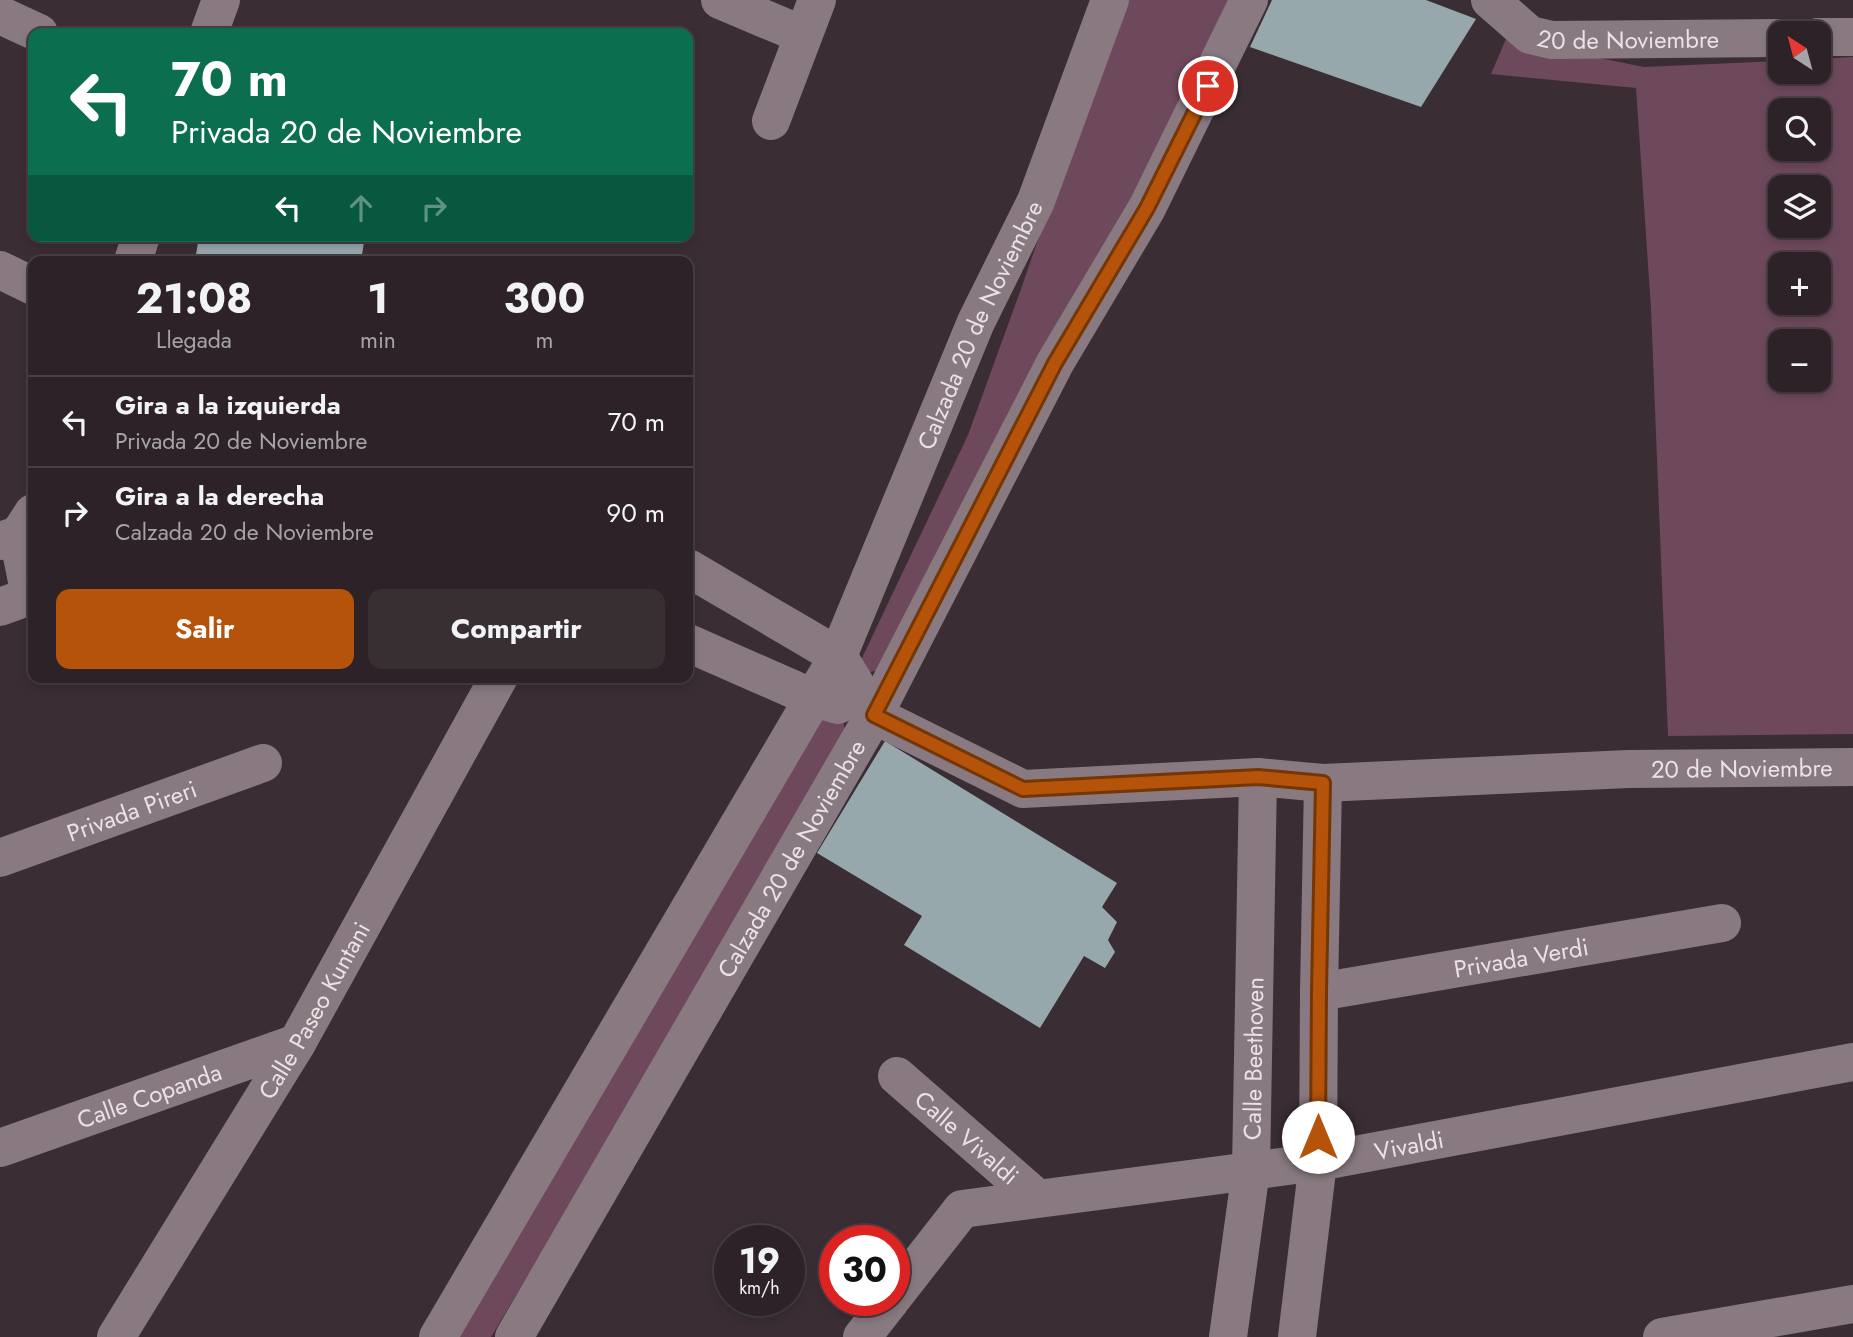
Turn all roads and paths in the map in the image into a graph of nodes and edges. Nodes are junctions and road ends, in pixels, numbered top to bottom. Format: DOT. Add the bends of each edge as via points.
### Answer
graph roads {
  1 [pos="221,0"];
  2 [pos="720,0"];
  3 [pos="817,0"];
  4 [pos="1110,0"];
  5 [pos="1249,0"];
  6 [pos="1490,0"];
  7 [pos="0,15"];
  8 [pos="28,28"];
  9 [pos="211,28"];
  10 [pos="803,35"];
  11 [pos="1831,37"];
  12 [pos="1853,37"];
  13 [pos="1768,38"];
  14 [pos="771,121"];
  15 [pos="0,270"];
  16 [pos="28,284"];
  17 [pos="17,529"];
  18 [pos="693,571"];
  19 [pos="21,599"];
  20 [pos="693,645"];
  21 [pos="838,656"];
  22 [pos="496,683"];
  23 [pos="813,698"];
  24 [pos="874,715"];
  25 [pos="263,764"];
  26 [pos="1853,766"];
  27 [pos="1258,777"];
  28 [pos="1323,783"];
  29 [pos="0,858"];
  30 [pos="1722,923"];
  31 [pos="1319,992"];
  32 [pos="296,1043"];
  33 [pos="1853,1062"];
  34 [pos="897,1076"];
  35 [pos="0,1148"];
  36 [pos="1318,1162"];
  37 [pos="1251,1170"];
  38 [pos="1037,1198"];
  39 [pos="910,1276"];
  40 [pos="1853,1304"];
  41 [pos="878,1316"];
  42 [pos="116,1337"];
  43 [pos="438,1337"];
  44 [pos="514,1337"];
  45 [pos="862,1337"];
  46 [pos="1228,1337"];
  47 [pos="1297,1337"];
  48 [pos="1662,1337"];
  1 -- 9 [label="street"];
  2 -- 10 [label="street"];
  3 -- 10 [label="street"];
  4 -- 21 [label="street, Calzada 20 de Noviembre" via="1036,201 976,322"];
  5 -- 24 [label="street, Calzada 20 de Noviembre" via="1147,208 1055,363"];
  6 -- 13 [label="street, 20 de Noviembre" via="1530,35 1552,40"];
  7 -- 8 [label="street"];
  10 -- 14 [label="street"];
  11 -- 12 [label="street"];
  15 -- 16 [label="street"];
  17 -- 19 [label="street"];
  18 -- 21 [label="street"];
  20 -- 23 [label="street, 20 de Noviembre"];
  21 -- 23 [label="street, Calzada 20 de Noviembre"];
  21 -- 24 [label="street"];
  22 -- 32 [label="street, Calle Paseo Kuntani"];
  23 -- 24 [label="street, 20 de Noviembre"];
  23 -- 43 [label="street, Calzada 20 de Noviembre"];
  24 -- 27 [label="street, 20 de Noviembre" via="1023,789"];
  24 -- 44 [label="street, Calzada 20 de Noviembre"];
  25 -- 29 [label="street, Privada Pireri"];
  26 -- 28 [label="street, 20 de Noviembre" via="1628,769"];
  27 -- 28 [label="street, 20 de Noviembre"];
  27 -- 37 [label="street, Calle Beethoven"];
  28 -- 31 [label="street"];
  30 -- 31 [label="street, Privada Verdi"];
  31 -- 36 [label="street"];
  32 -- 35 [label="street, Calle Copanda"];
  32 -- 42 [label="street, Calle Paseo Kuntani"];
  33 -- 36 [label="street, Vivaldi"];
  34 -- 38 [label="street, Calle Vivaldi"];
  36 -- 37 [label="street, Vivaldi"];
  36 -- 47 [label="street"];
  37 -- 38 [label="street, Vivaldi"];
  37 -- 46 [label="street, Calle Beethoven"];
  38 -- 39 [label="street, Vivaldi" via="962,1209"];
  40 -- 48 [label="street"];
  41 -- 45 [label="street"];
}
